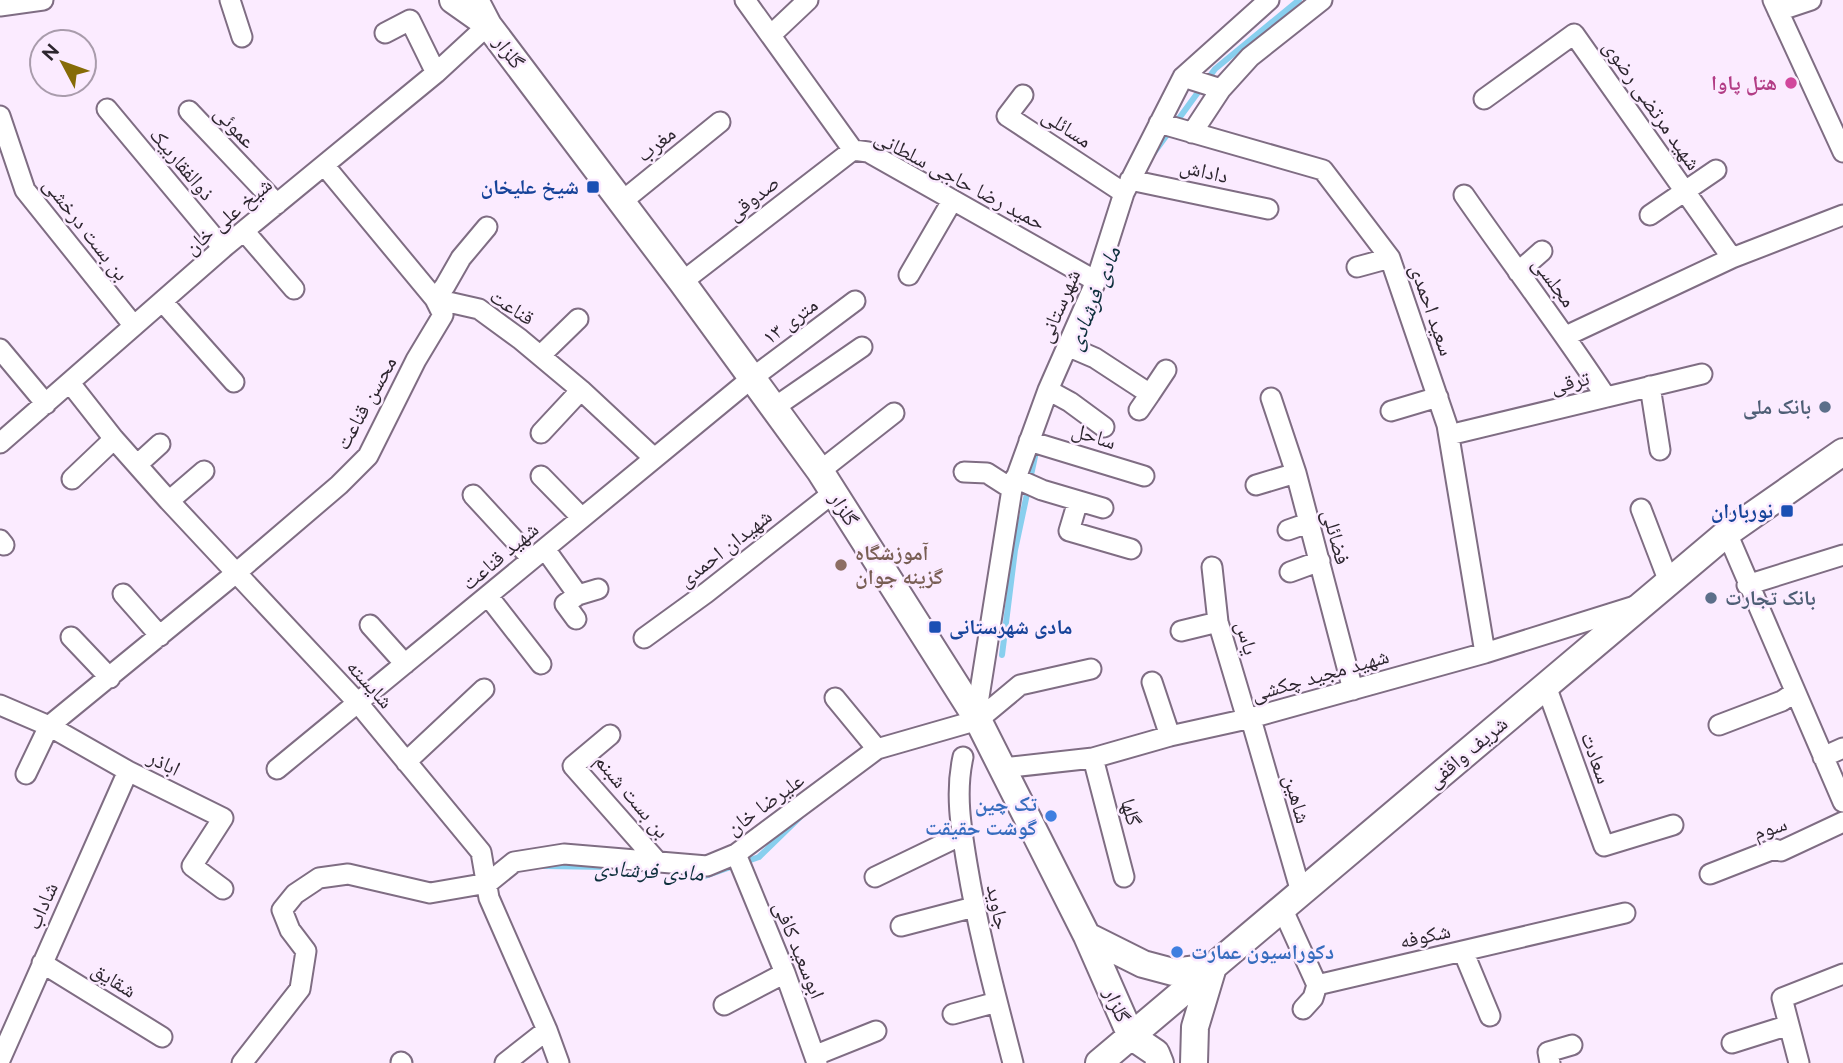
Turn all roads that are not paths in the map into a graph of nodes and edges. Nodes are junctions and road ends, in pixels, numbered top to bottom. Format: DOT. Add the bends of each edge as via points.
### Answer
graph roads {
  1 [pos="43,0"];
  2 [pos="230,0"];
  3 [pos="453,0"];
  4 [pos="475,0"];
  5 [pos="745,0"];
  6 [pos="808,0"];
  7 [pos="1269,0"];
  8 [pos="1322,0"];
  9 [pos="1811,0"];
  10 [pos="1776,5"];
  11 [pos="0,6"];
  12 [pos="488,25"];
  13 [pos="386,33"];
  14 [pos="772,34"];
  15 [pos="242,37"];
  16 [pos="436,73"];
  17 [pos="1183,77"];
  18 [pos="1221,89"];
  19 [pos="1023,95"];
  20 [pos="1485,99"];
  21 [pos="107,109"];
  22 [pos="188,111"];
  23 [pos="0,116"];
  24 [pos="720,121"];
  25 [pos="1159,123"];
  26 [pos="1192,133"];
  27 [pos="853,150"];
  28 [pos="1843,152"];
  29 [pos="324,165"];
  30 [pos="1716,170"];
  31 [pos="1127,186"];
  32 [pos="1685,192"];
  33 [pos="1464,195"];
  34 [pos="952,201"];
  35 [pos="621,203"];
  36 [pos="276,204"];
  37 [pos="1268,209"];
  38 [pos="1650,215"];
  39 [pos="1843,215"];
  40 [pos="487,227"];
  41 [pos="245,232"];
  42 [pos="223,248"];
  43 [pos="1542,251"];
  44 [pos="1390,258"];
  45 [pos="1732,258"];
  46 [pos="1357,267"];
  47 [pos="1518,272"];
  48 [pos="909,275"];
  49 [pos="1096,281"];
  50 [pos="682,282"];
  51 [pos="294,289"];
  52 [pos="435,299"];
  53 [pos="855,301"];
  54 [pos="163,302"];
  55 [pos="578,319"];
  56 [pos="134,326"];
  57 [pos="1566,336"];
  58 [pos="1067,346"];
  59 [pos="862,347"];
  60 [pos="0,349"];
  61 [pos="541,355"];
  62 [pos="1166,370"];
  63 [pos="1702,374"];
  64 [pos="752,378"];
  65 [pos="234,382"];
  66 [pos="70,383"];
  67 [pos="1650,386"];
  68 [pos="581,390"];
  69 [pos="1048,390"];
  70 [pos="1150,394"];
  71 [pos="1438,397"];
  72 [pos="1606,397"];
  73 [pos="1271,398"];
  74 [pos="46,404"];
  75 [pos="775,407"];
  76 [pos="1139,410"];
  77 [pos="1391,411"];
  78 [pos="894,413"];
  79 [pos="1104,427"];
  80 [pos="541,433"];
  81 [pos="1449,435"];
  82 [pos="114,439"];
  83 [pos="1029,441"];
  84 [pos="0,443"];
  85 [pos="160,444"];
  86 [pos="1660,450"];
  87 [pos="1843,452"];
  88 [pos="654,458"];
  89 [pos="138,464"];
  90 [pos="204,471"];
  91 [pos="820,471"];
  92 [pos="964,472"];
  93 [pos="1296,473"];
  94 [pos="541,476"];
  95 [pos="1144,476"];
  96 [pos="72,478"];
  97 [pos="1013,483"];
  98 [pos="1256,485"];
  99 [pos="834,494"];
  100 [pos="473,495"];
  101 [pos="169,501"];
  102 [pos="1078,501"];
  103 [pos="1103,508"];
  104 [pos="1641,509"];
  105 [pos="582,518"];
  106 [pos="1308,523"];
  107 [pos="1288,530"];
  108 [pos="1727,533"];
  109 [pos="1131,549"];
  110 [pos="539,554"];
  111 [pos="1843,555"];
  112 [pos="1320,561"];
  113 [pos="1212,567"];
  114 [pos="1290,572"];
  115 [pos="236,573"];
  116 [pos="1669,582"];
  117 [pos="1748,585"];
  118 [pos="598,589"];
  119 [pos="122,594"];
  120 [pos="578,595"];
  121 [pos="488,596"];
  122 [pos="1643,603"];
  123 [pos="576,619"];
  124 [pos="1219,622"];
  125 [pos="370,625"];
  126 [pos="1181,631"];
  127 [pos="160,636"];
  128 [pos="71,637"];
  129 [pos="644,638"];
  130 [pos="1485,653"];
  131 [pos="405,664"];
  132 [pos="541,664"];
  133 [pos="1091,669"];
  134 [pos="110,678"];
  135 [pos="1152,682"];
  136 [pos="1546,685"];
  137 [pos="484,689"];
  138 [pos="1353,690"];
  139 [pos="1794,692"];
  140 [pos="835,698"];
  141 [pos="358,702"];
  142 [pos="0,705"];
  143 [pos="977,718"];
  144 [pos="1247,719"];
  145 [pos="1719,725"];
  146 [pos="49,726"];
  147 [pos="610,735"];
  148 [pos="1170,736"];
  149 [pos="1843,748"];
  150 [pos="877,749"];
  151 [pos="963,757"];
  152 [pos="1823,757"];
  153 [pos="1093,758"];
  154 [pos="407,762"];
  155 [pos="1003,768"];
  156 [pos="276,769"];
  157 [pos="128,771"];
  158 [pos="26,774"];
  159 [pos="1843,802"];
  160 [pos="1843,822"];
  161 [pos="1673,825"];
  162 [pos="962,835"];
  163 [pos="736,854"];
  164 [pos="656,860"];
  165 [pos="1710,874"];
  166 [pos="875,877"];
  167 [pos="1124,877"];
  168 [pos="488,883"];
  169 [pos="223,889"];
  170 [pos="1292,900"];
  171 [pos="974,907"];
  172 [pos="1625,913"];
  173 [pos="901,926"];
  174 [pos="1087,936"];
  175 [pos="1463,951"];
  176 [pos="42,963"];
  177 [pos="1213,967"];
  178 [pos="785,973"];
  179 [pos="1843,974"];
  180 [pos="1317,985"];
  181 [pos="997,1002"];
  182 [pos="724,1005"];
  183 [pos="1303,1009"];
  184 [pos="953,1014"];
  185 [pos="1490,1016"];
  186 [pos="1789,1025"];
  187 [pos="547,1030"];
  188 [pos="876,1031"];
  189 [pos="1131,1036"];
  190 [pos="162,1037"];
  191 [pos="1732,1043"];
  192 [pos="1572,1045"];
  193 [pos="5,1059"];
  194 [pos="817,1059"];
  195 [pos="242,1063"];
  196 [pos="505,1063"];
  197 [pos="559,1063"];
  198 [pos="1013,1063"];
  199 [pos="1099,1063"];
  200 [pos="1129,1063"];
  201 [pos="1160,1063"];
  202 [pos="1194,1063"];
  203 [pos="1550,1063"];
  204 [pos="1799,1063"];
  1 -- 11 [label="street"];
  2 -- 15 [label="street"];
  3 -- 12 [label="main road, گلزار"];
  4 -- 12 [label="main road, گلزار"];
  5 -- 14 [label="street, حمید رضا حاجی سلطانی"];
  6 -- 14 [label="street"];
  7 -- 17 [label="street, شهرستانی"];
  8 -- 18 [label="street" via="1250,57"];
  9 -- 10 [label="street"];
  10 -- 28 [label="street"];
  12 -- 16 [label="street, شیخ علی خان"];
  12 -- 35 [label="main road, گلزار"];
  13 -- 16 [label="street" via="410,20"];
  14 -- 27 [label="street, حمید رضا حاجی سلطانی"];
  16 -- 29 [label="street, شیخ علی خان"];
  17 -- 18 [label="street"];
  17 -- 25 [label="street, شهرستانی"];
  18 -- 26 [label="street"];
  19 -- 31 [label="street, مسائلی" via="1007,116"];
  20 -- 32 [label="street, شهید مرتضی رضوی" via="1574,34"];
  21 -- 42 [label="street, ذوالفقاربیک"];
  22 -- 36 [label="street, عموئی"];
  23 -- 56 [label="street, بن بست درخشی" via="25,190"];
  24 -- 35 [label="street, مغرب"];
  25 -- 26 [label="street, سعید احمدی"];
  25 -- 31 [label="street, شهرستانی"];
  26 -- 44 [label="street, سعید احمدی" via="1324,170"];
  27 -- 34 [label="street, حمید رضا حاجی سلطانی" via="868,152"];
  27 -- 50 [label="street, صدوقی"];
  29 -- 36 [label="street, شیخ علی خان"];
  29 -- 52 [label="street"];
  30 -- 32 [label="street"];
  31 -- 37 [label="street, داداش" via="1154,184"];
  31 -- 49 [label="street, شهرستانی"];
  32 -- 38 [label="street"];
  32 -- 45 [label="street, شهید مرتضی رضوی"];
  33 -- 47 [label="street, مجلسی"];
  34 -- 48 [label="street"];
  34 -- 49 [label="street, حمید رضا حاجی سلطانی"];
  35 -- 50 [label="main road, گلزار"];
  36 -- 41 [label="street, شیخ علی خان"];
  39 -- 45 [label="street"];
  40 -- 52 [label="street"];
  41 -- 42 [label="street, شیخ علی خان"];
  41 -- 51 [label="street"];
  42 -- 54 [label="street, شیخ علی خان"];
  43 -- 47 [label="street"];
  44 -- 46 [label="street"];
  44 -- 71 [label="street, سعید احمدی"];
  45 -- 57 [label="street"];
  47 -- 57 [label="street, مجلسی"];
  49 -- 58 [label="street, شهرستانی"];
  50 -- 64 [label="main road, گلزار"];
  52 -- 61 [label="street, قناعت" via="479,309"];
  52 -- 115 [label="street, محسن قناعت" via="443,315 368,456"];
  53 -- 64 [label="street, ۱۳ متری"];
  54 -- 56 [label="street, شیخ علی خان"];
  54 -- 65 [label="street"];
  55 -- 61 [label="street"];
  56 -- 66 [label="street, شیخ علی خان"];
  57 -- 72 [label="street, مجلسی"];
  58 -- 69 [label="street, شهرستانی"];
  58 -- 70 [label="street" via="1095,358"];
  59 -- 75 [label="street"];
  60 -- 74 [label="street"];
  61 -- 68 [label="street, قناعت"];
  62 -- 70 [label="street"];
  63 -- 67 [label="street, ترقی"];
  64 -- 75 [label="main road, گلزار"];
  64 -- 88 [label="street, شهید قناعت"];
  66 -- 74 [label="street, شیخ علی خان"];
  66 -- 82 [label="street, شایسته"];
  67 -- 72 [label="street, ترقی"];
  67 -- 86 [label="street"];
  68 -- 80 [label="street"];
  68 -- 88 [label="street, قناعت"];
  69 -- 79 [label="street"];
  69 -- 83 [label="street, شهرستانی"];
  70 -- 76 [label="street"];
  71 -- 77 [label="street"];
  71 -- 81 [label="street, سعید احمدی"];
  72 -- 81 [label="street, ترقی"];
  73 -- 93 [label="street, فضائلی"];
  74 -- 84 [label="street, شیخ علی خان"];
  75 -- 91 [label="main road, گلزار"];
  78 -- 91 [label="street"];
  81 -- 130 [label="street, سعید احمدی"];
  82 -- 89 [label="street, شایسته"];
  82 -- 96 [label="street"];
  83 -- 95 [label="street, ساحل"];
  83 -- 97 [label="street, شهرستانی"];
  85 -- 89 [label="street"];
  87 -- 108 [label="main road, شریف واقفی"];
  88 -- 105 [label="street, شهید قناعت"];
  89 -- 101 [label="street, شایسته"];
  90 -- 101 [label="street"];
  91 -- 99 [label="main road, گلزار"];
  92 -- 97 [label="street" via="987,473"];
  93 -- 98 [label="street"];
  93 -- 106 [label="street, فضائلی"];
  94 -- 105 [label="street"];
  97 -- 102 [label="street"];
  97 -- 143 [label="street, شهرستانی"];
  99 -- 129 [label="street, شهیدان احمدی"];
  99 -- 143 [label="main road, گلزار"];
  100 -- 110 [label="street"];
  101 -- 115 [label="street, شایسته"];
  102 -- 103 [label="street"];
  102 -- 109 [label="street" via="1069,531"];
  104 -- 116 [label="street"];
  105 -- 110 [label="street, شهید قناعت"];
  106 -- 107 [label="street"];
  106 -- 112 [label="street, فضائلی"];
  108 -- 116 [label="main road, شریف واقفی"];
  108 -- 117 [label="street"];
  110 -- 120 [label="street"];
  110 -- 121 [label="street, شهید قناعت"];
  111 -- 117 [label="street"];
  112 -- 114 [label="street"];
  112 -- 138 [label="street, فضائلی"];
  113 -- 124 [label="street, یاس"];
  115 -- 127 [label="street"];
  115 -- 141 [label="street, شایسته"];
  116 -- 122 [label="main road, شریف واقفی"];
  117 -- 139 [label="street"];
  118 -- 120 [label="street"];
  119 -- 127 [label="street"];
  120 -- 123 [label="street" via="565,604"];
  121 -- 131 [label="street, شهید قناعت"];
  121 -- 132 [label="street"];
  122 -- 130 [label="street, شهید مجید چکشی"];
  122 -- 136 [label="main road, شریف واقفی"];
  124 -- 126 [label="street"];
  124 -- 144 [label="street, یاس"];
  125 -- 131 [label="street"];
  127 -- 134 [label="street"];
  128 -- 134 [label="street"];
  130 -- 138 [label="street, شهید مجید چکشی"];
  131 -- 141 [label="street, شهید قناعت"];
  133 -- 143 [label="street" via="1020,685"];
  134 -- 146 [label="street"];
  135 -- 148 [label="street"];
  136 -- 161 [label="street, سعادت" via="1604,846"];
  136 -- 170 [label="main road, شریف واقفی"];
  137 -- 154 [label="street"];
  138 -- 144 [label="street, شهید مجید چکشی"];
  139 -- 145 [label="street"];
  139 -- 152 [label="street"];
  140 -- 150 [label="street"];
  141 -- 154 [label="street, شایسته"];
  141 -- 156 [label="street, شهید قناعت"];
  142 -- 146 [label="street, اباذر"];
  143 -- 150 [label="street, علیرضا خان"];
  143 -- 155 [label="main road, گلزار"];
  144 -- 148 [label="street, شهید مجید چکشی"];
  144 -- 170 [label="street, شاهین" via="1253,726"];
  146 -- 157 [label="street, اباذر"];
  146 -- 158 [label="street"];
  147 -- 164 [label="street, بن بست شبنم" via="573,766"];
  148 -- 153 [label="street, شهید مجید چکشی"];
  149 -- 152 [label="street"];
  150 -- 163 [label="street, علیرضا خان"];
  151 -- 162 [label="street, جاوید" via="958,780"];
  152 -- 159 [label="street"];
  153 -- 155 [label="street, شهید مجید چکشی"];
  153 -- 167 [label="street, گلها"];
  154 -- 168 [label="street, شایسته" via="481,852"];
  155 -- 174 [label="main road, گلزار"];
  157 -- 169 [label="street, اباذر" via="223,818 192,866"];
  157 -- 176 [label="street, شاداب"];
  160 -- 165 [label="street, سوم" via="1781,851 1774,849"];
  162 -- 166 [label="street"];
  162 -- 171 [label="street, جاوید"];
  163 -- 164 [label="street, علیرضا خان" via="707,866"];
  163 -- 178 [label="street, ابوسعید کافی"];
  164 -- 168 [label="street, علیرضا خان" via="564,854 514,862"];
  168 -- 187 [label="street, شایسته" via="489,898"];
  168 -- 195 [label="street" via="430,893 348,874 319,878 295,894 282,910 306,951 300,989"];
  170 -- 177 [label="main road, شریف واقفی"];
  170 -- 180 [label="street"];
  171 -- 173 [label="street"];
  171 -- 181 [label="street, جاوید"];
  172 -- 175 [label="street, شکوفه"];
  174 -- 177 [label="main road" via="1143,964 1173,972"];
  174 -- 189 [label="main road, گلزار"];
  175 -- 180 [label="street, شکوفه"];
  175 -- 185 [label="street"];
  176 -- 190 [label="street, شقایق"];
  176 -- 193 [label="street, شاداب"];
  177 -- 189 [label="main road, شریف واقفی"];
  177 -- 202 [label="main road" via="1195,1027"];
  178 -- 182 [label="street"];
  178 -- 194 [label="street, ابوسعید کافی"];
  179 -- 186 [label="street" via="1782,998"];
  180 -- 183 [label="street"];
  181 -- 184 [label="street"];
  181 -- 198 [label="street, جاوید"];
  186 -- 191 [label="street"];
  186 -- 204 [label="street"];
  187 -- 196 [label="street"];
  187 -- 197 [label="street, شایسته"];
  188 -- 194 [label="street"];
  189 -- 199 [label="main road, شریف واقفی"];
  189 -- 200 [label="main road"];
  189 -- 201 [label="main road" via="1156,1053"];
  192 -- 203 [label="street" via="1548,1052"];
}
